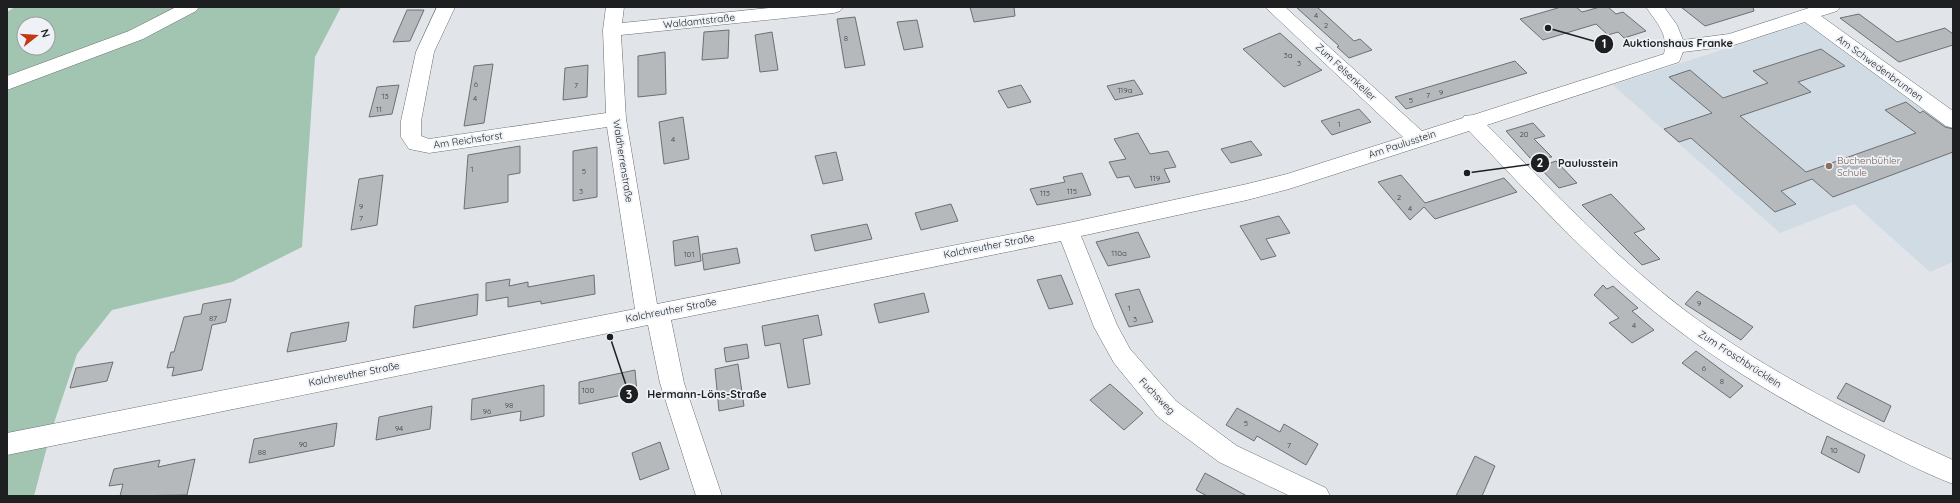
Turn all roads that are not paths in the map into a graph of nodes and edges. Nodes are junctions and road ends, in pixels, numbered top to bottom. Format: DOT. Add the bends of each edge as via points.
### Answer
graph roads {
  1 [pos="190,7"];
  2 [pos="446,7"];
  3 [pos="615,7"];
  4 [pos="834,7"];
  5 [pos="1274,7"];
  6 [pos="1655,7"];
  7 [pos="1832,7"];
  8 [pos="1807,15"];
  9 [pos="612,30"];
  10 [pos="1675,48"];
  11 [pos="7,83"];
  12 [pos="616,119"];
  13 [pos="1471,121"];
  14 [pos="1953,121"];
  15 [pos="1418,138"];
  16 [pos="1333,166"];
  17 [pos="1068,231"];
  18 [pos="652,314"];
  19 [pos="7,444"];
  20 [pos="1953,472"];
  21 [pos="709,496"];
  22 [pos="1317,496"];
  1 -- 11 [label="street" via="136,35"];
  2 -- 12 [label="street, Am Reichsforst" via="425,52 412,121 411,136 416,144 429,146"];
  3 -- 9 [label="street, Waldherrenstraße"];
  4 -- 9 [label="street, Waldamtstraße"];
  5 -- 15 [label="street, Zum Felsenkeller"];
  6 -- 10 [label="street" via="1674,35"];
  7 -- 8 [label="street"];
  8 -- 10 [label="street" via="1731,40"];
  8 -- 14 [label="street, Am Schwedenbrunnen"];
  9 -- 12 [label="street, Waldherrenstraße"];
  10 -- 13 [label="street, Am Paulusstein" via="1672,58"];
  12 -- 18 [label="street, Waldherrenstraße"];
  13 -- 15 [label="street, Am Paulusstein"];
  13 -- 20 [label="street, Zum Froschbrücklein" via="1616,266 1711,342 1780,386 1892,444"];
  15 -- 16 [label="street, Am Paulusstein"];
  16 -- 17 [label="street, Kalchreuther Straße" via="1247,192"];
  17 -- 18 [label="street, Kalchreuther Straße"];
  17 -- 22 [label="street, Fuchsweg" via="1106,327 1122,356 1167,410 1228,454"];
  18 -- 19 [label="street, Kalchreuther Straße"];
  18 -- 21 [label="street, Waldherrenstraße" via="661,336 672,386"];
}
